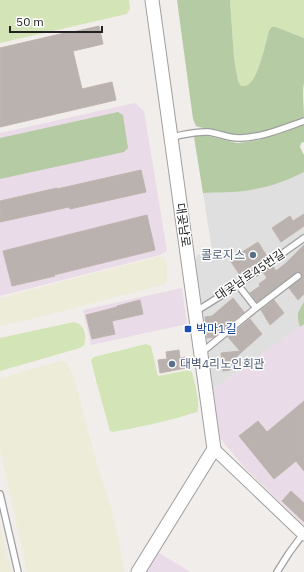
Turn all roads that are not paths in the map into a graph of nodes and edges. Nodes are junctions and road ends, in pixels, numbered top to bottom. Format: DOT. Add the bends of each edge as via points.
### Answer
graph roads {
  1 [pos="152,0"];
  2 [pos="304,121"];
  3 [pos="171,137"];
  4 [pos="304,238"];
  5 [pos="298,276"];
  6 [pos="238,285"];
  7 [pos="256,308"];
  8 [pos="195,312"];
  9 [pos="200,354"];
  10 [pos="214,450"];
  11 [pos="0,494"];
  12 [pos="303,534"];
  13 [pos="18,572"];
  14 [pos="138,572"];
  15 [pos="277,572"];
  1 -- 3 [label="street, 대곶남로"];
  2 -- 3 [label="lane" via="252,137 229,138 215,133 199,132"];
  3 -- 8 [label="street, 대곶남로"];
  4 -- 6 [label="lane, 대곶남로45번길"];
  5 -- 7 [label="lane"];
  6 -- 7 [label="lane"];
  6 -- 8 [label="lane, 대곶남로45번길"];
  7 -- 9 [label="lane"];
  8 -- 9 [label="street, 대곶남로"];
  9 -- 10 [label="street, 대곶남로"];
  10 -- 12 [label="street"];
  10 -- 14 [label="street"];
  11 -- 13 [label="lane"];
  12 -- 15 [label="lane"];
}
